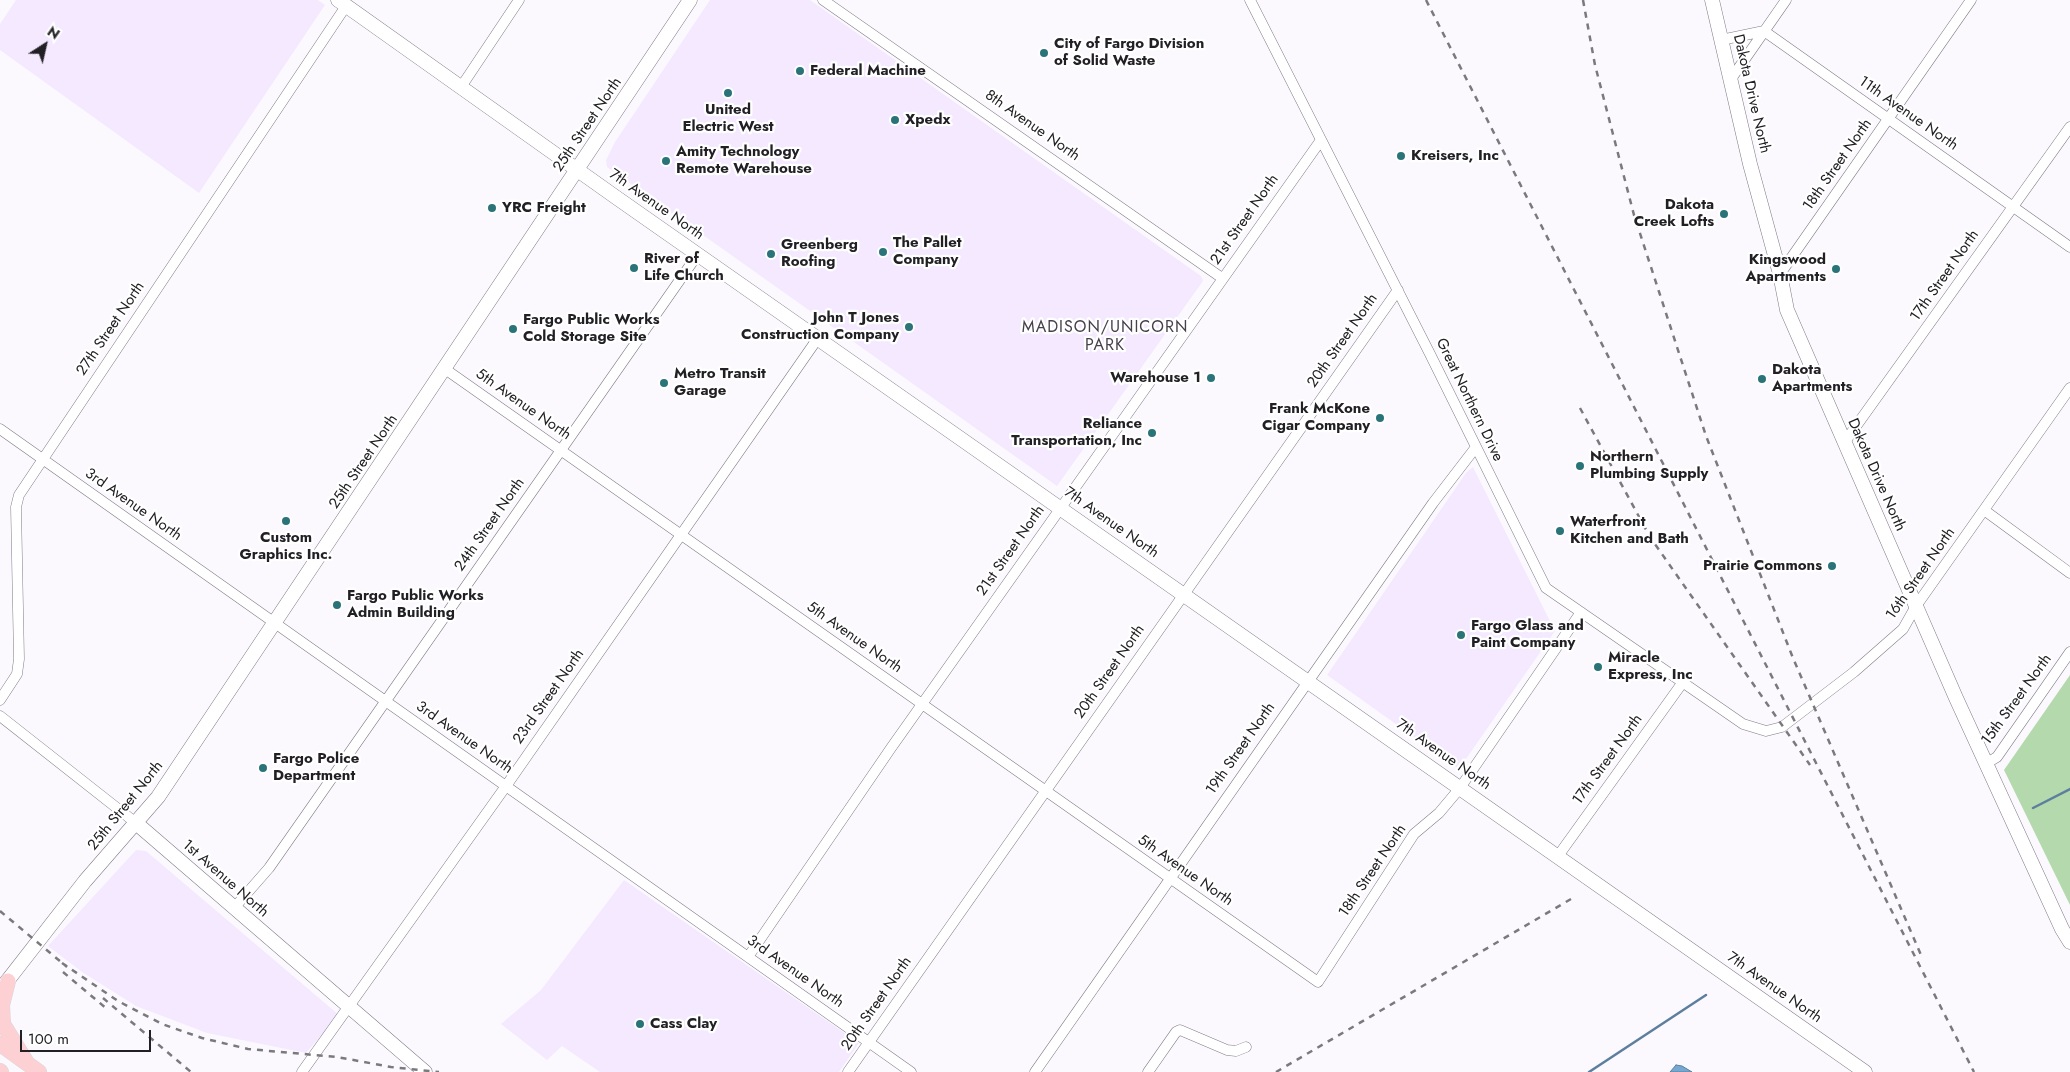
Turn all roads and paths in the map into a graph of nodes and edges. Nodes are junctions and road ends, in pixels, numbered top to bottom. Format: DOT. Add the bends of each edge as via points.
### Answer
graph roads {
  1 [pos="519,0"];
  2 [pos="690,0"];
  3 [pos="823,0"];
  4 [pos="1250,0"];
  5 [pos="1712,0"];
  6 [pos="1786,0"];
  7 [pos="1972,0"];
  8 [pos="342,2"];
  9 [pos="1764,31"];
  10 [pos="1721,40"];
  11 [pos="1731,79"];
  12 [pos="461,87"];
  13 [pos="1888,119"];
  14 [pos="2070,127"];
  15 [pos="1321,140"];
  16 [pos="578,170"];
  17 [pos="2013,206"];
  18 [pos="2070,247"];
  19 [pos="698,254"];
  20 [pos="1780,274"];
  21 [pos="1222,278"];
  22 [pos="1398,290"];
  23 [pos="818,338"];
  24 [pos="445,369"];
  25 [pos="2070,388"];
  26 [pos="0,428"];
  27 [pos="1844,443"];
  28 [pos="1476,447"];
  29 [pos="560,450"];
  30 [pos="42,458"];
  31 [pos="1060,507"];
  32 [pos="1984,510"];
  33 [pos="681,534"];
  34 [pos="2070,573"];
  35 [pos="1184,594"];
  36 [pos="1916,606"];
  37 [pos="1581,612"];
  38 [pos="275,624"];
  39 [pos="2070,652"];
  40 [pos="1308,681"];
  41 [pos="1683,682"];
  42 [pos="0,700"];
  43 [pos="385,701"];
  44 [pos="922,704"];
  45 [pos="0,716"];
  46 [pos="1756,729"];
  47 [pos="1986,763"];
  48 [pos="506,786"];
  49 [pos="1460,788"];
  50 [pos="1045,790"];
  51 [pos="136,823"];
  52 [pos="1558,856"];
  53 [pos="1170,878"];
  54 [pos="234,908"];
  55 [pos="2070,942"];
  56 [pos="748,957"];
  57 [pos="1318,982"];
  58 [pos="3,985"];
  59 [pos="348,1007"];
  60 [pos="869,1042"];
  61 [pos="0,1044"];
  62 [pos="1246,1047"];
  63 [pos="33,1068"];
  64 [pos="302,1072"];
  65 [pos="425,1072"];
  66 [pos="848,1072"];
  67 [pos="911,1072"];
  68 [pos="1035,1072"];
  69 [pos="1148,1072"];
  70 [pos="1865,1072"];
  1 -- 12 [label="street"];
  2 -- 16 [label="main road, 25th Street North"];
  3 -- 21 [label="street, 8th Avenue North"];
  4 -- 15 [label="street, Great Northern Drive"];
  5 -- 10 [label="main road, Dakota Drive North"];
  6 -- 9 [label="street"];
  7 -- 13 [label="street, 18th Street North"];
  8 -- 12 [label="main road, 7th Avenue North"];
  8 -- 30 [label="street, 27th Street North"];
  9 -- 10 [label="street"];
  9 -- 11 [label="street"];
  9 -- 13 [label="street, 11th Avenue North"];
  10 -- 11 [label="main road, Dakota Drive North"];
  11 -- 20 [label="main road, Dakota Drive North"];
  12 -- 16 [label="main road, 7th Avenue North"];
  13 -- 17 [label="street, 11th Avenue North"];
  13 -- 20 [label="street, 18th Street North"];
  14 -- 17 [label="street, 17th Street North"];
  15 -- 21 [label="street, 21st Street North"];
  15 -- 22 [label="street, Great Northern Drive"];
  16 -- 19 [label="main road, 7th Avenue North"];
  16 -- 24 [label="main road, 25th Street North"];
  17 -- 18 [label="street, 11th Avenue North"];
  17 -- 27 [label="street, 17th Street North"];
  19 -- 23 [label="main road, 7th Avenue North"];
  19 -- 29 [label="street, 24th Street North"];
  20 -- 27 [label="main road, Dakota Drive North" via="1787,310"];
  21 -- 31 [label="street, 21st Street North"];
  22 -- 28 [label="street, Great Northern Drive"];
  22 -- 35 [label="street, 20th Street North"];
  23 -- 31 [label="main road, 7th Avenue North"];
  23 -- 33 [label="street, 23rd Street North"];
  24 -- 29 [label="street, 5th Avenue North"];
  24 -- 38 [label="main road, 25th Street North"];
  25 -- 32 [label="street, 16th Street North"];
  26 -- 30 [label="street, 3rd Avenue North"];
  27 -- 36 [label="main road, Dakota Drive North"];
  28 -- 37 [label="street, Great Northern Drive" via="1546,588"];
  28 -- 40 [label="street, 19th Street North"];
  29 -- 33 [label="street, 5th Avenue North"];
  29 -- 43 [label="street, 24th Street North"];
  30 -- 38 [label="street, 3rd Avenue North"];
  30 -- 42 [label="street, 27th Street North" via="19,495 16,507 19,659 17,674"];
  31 -- 35 [label="main road, 7th Avenue North"];
  31 -- 44 [label="street, 21st Street North"];
  32 -- 34 [label="street"];
  32 -- 36 [label="street, 16th Street North"];
  33 -- 44 [label="street, 5th Avenue North"];
  33 -- 48 [label="street, 23rd Street North"];
  35 -- 40 [label="main road, 7th Avenue North"];
  35 -- 50 [label="street, 20th Street North"];
  36 -- 46 [label="street, 16th Street North" via="1903,629 1814,703 1782,726 1766,731"];
  36 -- 47 [label="main road, Dakota Drive North"];
  37 -- 41 [label="street, Great Northern Drive"];
  37 -- 49 [label="street, 18th Street North"];
  38 -- 43 [label="street, 3rd Avenue North"];
  38 -- 51 [label="main road, 25th Street North" via="158,797"];
  39 -- 47 [label="street, 15th Street North" via="1996,757"];
  40 -- 49 [label="main road, 7th Avenue North"];
  40 -- 53 [label="street, 19th Street North"];
  41 -- 46 [label="street, Great Northern Drive" via="1743,724"];
  41 -- 52 [label="street, 17th Street North"];
  43 -- 48 [label="street, 3rd Avenue North"];
  43 -- 54 [label="street, 24th Street North" via="269,868"];
  44 -- 50 [label="street, 5th Avenue North"];
  44 -- 56 [label="street, 21st Street North"];
  45 -- 51 [label="street, 1st Avenue North"];
  47 -- 55 [label="main road, Dakota Drive North"];
  48 -- 56 [label="street, 3rd Avenue North"];
  48 -- 59 [label="street, 23rd Street North"];
  49 -- 52 [label="main road, 7th Avenue North"];
  49 -- 57 [label="street, 18th Street North" via="1439,813 1414,834"];
  50 -- 53 [label="street, 5th Avenue North"];
  50 -- 60 [label="street, 20th Street North"];
  51 -- 54 [label="main road, 1st Avenue North"];
  51 -- 58 [label="main road, 25th Street North" via="85,881"];
  52 -- 70 [label="main road, 7th Avenue North"];
  53 -- 57 [label="street, 5th Avenue North"];
  53 -- 68 [label="street, 19th Street North"];
  54 -- 59 [label="main road, 1st Avenue North"];
  56 -- 60 [label="street, 3rd Avenue North"];
  58 -- 63 [label="main road" via="3,1024"];
  59 -- 64 [label="street, 23rd Street North"];
  59 -- 65 [label="main road, 1st Avenue North"];
  60 -- 66 [label="street, 20th Street North"];
  60 -- 67 [label="street, 3rd Avenue North"];
  61 -- 63 [label="main road"];
  62 -- 69 [label="street" via="1227,1050 1180,1030"];
}
